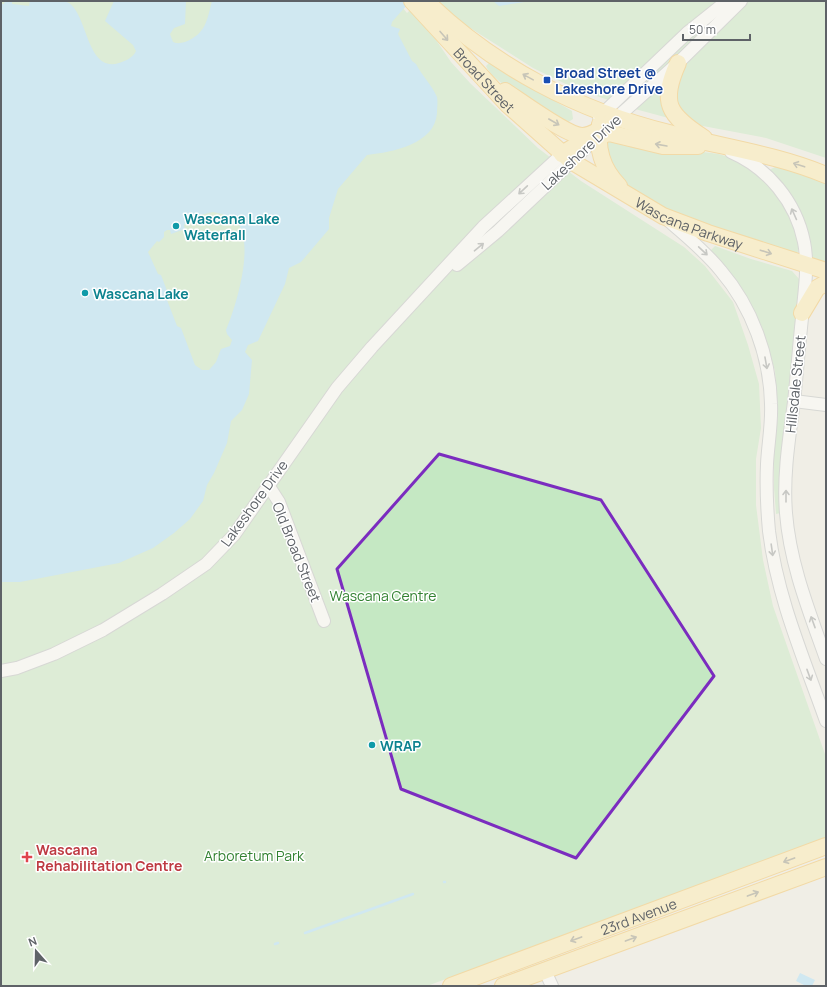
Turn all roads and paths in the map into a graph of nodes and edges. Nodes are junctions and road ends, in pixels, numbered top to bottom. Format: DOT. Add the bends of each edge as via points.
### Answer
graph roads {
  1 [pos="727,1"];
  2 [pos="741,1"];
  3 [pos="419,3"];
  4 [pos="678,63"];
  5 [pos="474,70"];
  6 [pos="575,102"];
  7 [pos="610,116"];
  8 [pos="590,134"];
  9 [pos="714,144"];
  10 [pos="567,158"];
  11 [pos="826,175"];
  12 [pos="627,194"];
  13 [pos="663,216"];
  14 [pos="806,265"];
  15 [pos="826,271"];
  16 [pos="826,283"];
  17 [pos="802,313"];
  18 [pos="794,402"];
  19 [pos="826,405"];
  20 [pos="268,485"];
  21 [pos="324,621"];
  22 [pos="826,659"];
  23 [pos="1,670"];
  24 [pos="826,721"];
  25 [pos="826,846"];
  26 [pos="826,867"];
  27 [pos="545,971"];
  28 [pos="451,986"];
  29 [pos="503,986"];
  30 [pos="552,986"];
  1 -- 7 [label="street, Lakeshore Drive" via="687,33"];
  2 -- 4 [label="street, Lakeshore Drive"];
  3 -- 5 [label="main road, Broad Street, one-way"];
  6 -- 3 [label="main road, Broad Street, one-way" via="480,48"];
  4 -- 7 [label="street, Lakeshore Drive"];
  4 -- 9 [label="main road" via="669,83 671,107 676,117 688,128"];
  5 -- 8 [label="main road, one-way" via="533,110 576,135"];
  5 -- 10 [label="main road, Broad Street" via="507,104"];
  6 -- 7 [label="main road"];
  6 -- 8 [label="main road" via="587,118"];
  7 -- 8 [label="main road"];
  7 -- 9 [label="main road"];
  9 -- 8 [label="main road, one-way" via="689,148 663,146 609,133"];
  8 -- 10 [label="main road"];
  8 -- 12 [label="main road" via="614,181"];
  11 -- 9 [label="main road, one-way" via="776,157"];
  14 -- 9 [label="street, Hillsdale Street, one-way" via="800,227 785,197 762,171 743,157"];
  10 -- 12 [label="main road, Wascana Parkway"];
  10 -- 20 [label="street, Lakeshore Drive" via="496,232 417,299 372,347 337,388"];
  12 -- 13 [label="main road, Wascana Parkway"];
  13 -- 14 [label="main road, Wascana Parkway, one-way"];
  13 -- 24 [label="street, Hillsdale Street, one-way" via="707,255 733,287 748,312 765,357 771,404 767,493 773,558 790,623"];
  14 -- 15 [label="main road, Wascana Parkway"];
  14 -- 17 [label="street, Hillsdale Street"];
  16 -- 17 [label="main road" via="817,288"];
  17 -- 18 [label="street, Hillsdale Street"];
  18 -- 19 [label="street"];
  22 -- 18 [label="street, Hillsdale Street, one-way" via="799,583 786,513 787,451"];
  20 -- 21 [label="street, Old Broad Street" via="279,502"];
  20 -- 23 [label="street, Lakeshore Drive" via="234,535 206,564 103,630 54,654 17,668"];
  25 -- 28 [label="main road, 23rd Avenue, one-way"];
  27 -- 26 [label="main road, 23rd Avenue, one-way"];
  27 -- 29 [label="main road, 23rd Avenue"];
  27 -- 30 [label="street"];
}
